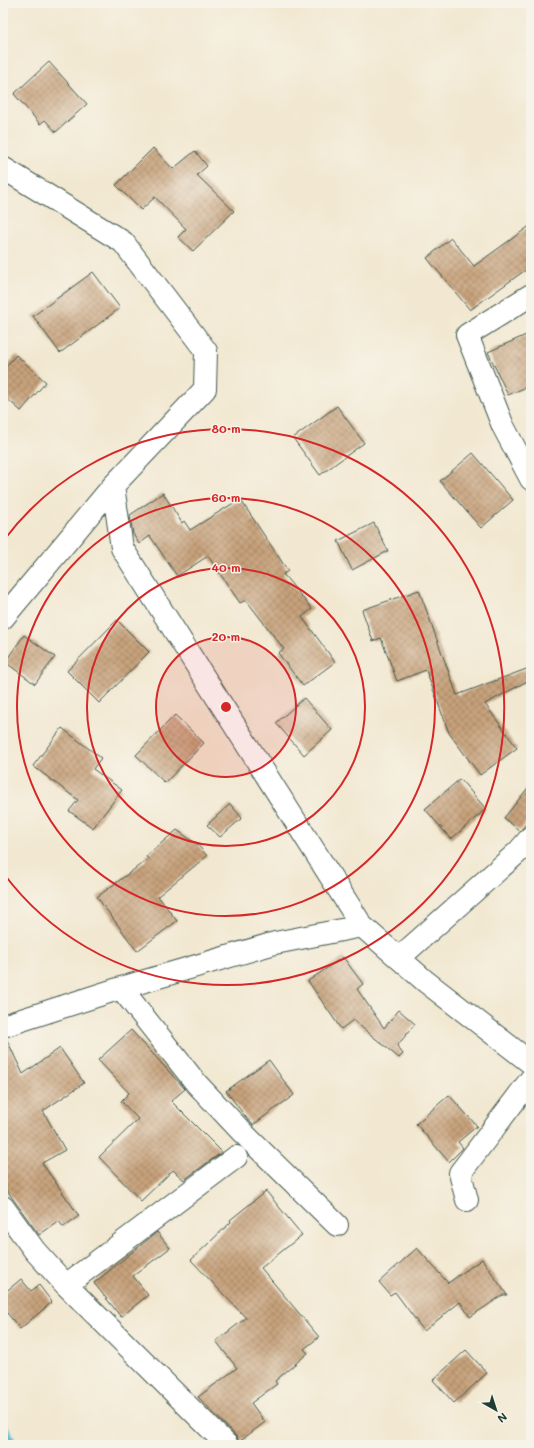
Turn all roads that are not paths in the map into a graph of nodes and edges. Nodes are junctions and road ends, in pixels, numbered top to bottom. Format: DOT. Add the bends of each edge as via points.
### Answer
graph roads {
  1 [pos="3,168"];
  2 [pos="531,296"];
  3 [pos="531,479"];
  4 [pos="113,486"];
  5 [pos="5,611"];
  6 [pos="531,837"];
  7 [pos="362,926"];
  8 [pos="399,958"];
  9 [pos="121,988"];
  10 [pos="3,1026"];
  11 [pos="531,1063"];
  12 [pos="531,1080"];
  13 [pos="236,1157"];
  14 [pos="467,1200"];
  15 [pos="3,1207"];
  16 [pos="336,1225"];
  17 [pos="66,1285"];
  18 [pos="227,1445"];
  1 -- 4 [label="street" via="123,242 206,351 205,388"];
  2 -- 3 [label="street" via="467,335 504,426"];
  4 -- 5 [label="street"];
  4 -- 7 [label="street" via="122,548"];
  6 -- 8 [label="street" via="518,852"];
  7 -- 8 [label="street"];
  7 -- 9 [label="street" via="275,943"];
  8 -- 11 [label="street"];
  9 -- 10 [label="street"];
  9 -- 16 [label="street" via="196,1083"];
  12 -- 14 [label="street" via="460,1173"];
  13 -- 17 [label="street"];
  15 -- 17 [label="street" via="35,1250"];
  17 -- 18 [label="street"];
}
